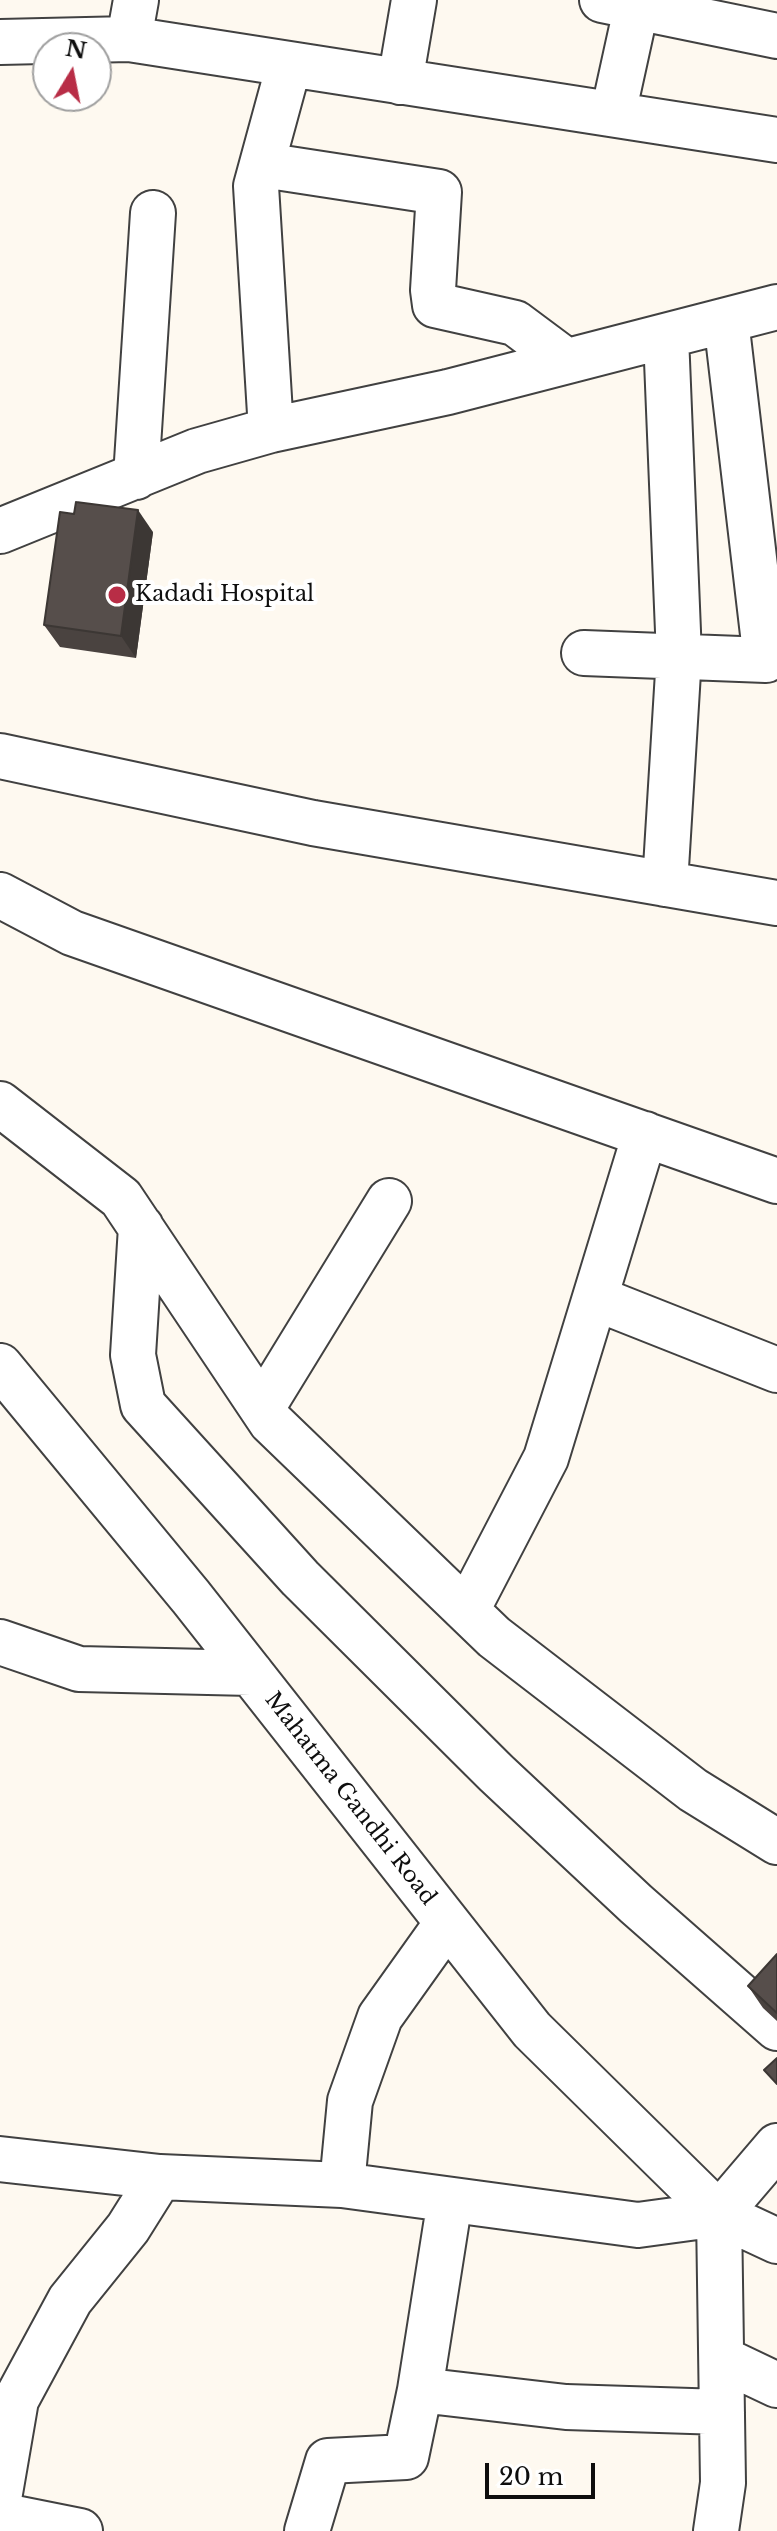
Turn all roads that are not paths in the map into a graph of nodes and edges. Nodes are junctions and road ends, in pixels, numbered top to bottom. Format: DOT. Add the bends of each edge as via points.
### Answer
graph roads {
  1 [pos="414,0"];
  2 [pos="625,2"];
  3 [pos="132,20"];
  4 [pos="777,36"];
  5 [pos="1,49"];
  6 [pos="289,65"];
  7 [pos="400,82"];
  8 [pos="613,114"];
  9 [pos="777,140"];
  10 [pos="263,165"];
  11 [pos="153,213"];
  12 [pos="777,307"];
  13 [pos="726,320"];
  14 [pos="666,336"];
  15 [pos="566,361"];
  16 [pos="271,430"];
  17 [pos="136,477"];
  18 [pos="0,531"];
  19 [pos="584,653"];
  20 [pos="679,656"];
  21 [pos="0,756"];
  22 [pos="665,884"];
  23 [pos="0,895"];
  24 [pos="777,903"];
  25 [pos="0,1104"];
  26 [pos="645,1134"];
  27 [pos="777,1181"];
  28 [pos="389,1201"];
  29 [pos="141,1227"];
  30 [pos="595,1298"];
  31 [pos="0,1366"];
  32 [pos="777,1370"];
  33 [pos="262,1408"];
  34 [pos="467,1610"];
  35 [pos="0,1642"];
  36 [pos="251,1673"];
  37 [pos="777,1842"];
  38 [pos="447,1923"];
  39 [pos="777,2028"];
  40 [pos="777,2146"];
  41 [pos="0,2159"];
  42 [pos="160,2177"];
  43 [pos="342,2185"];
  44 [pos="450,2200"];
  45 [pos="719,2214"];
  46 [pos="777,2241"];
  47 [pos="722,2359"];
  48 [pos="777,2385"];
  49 [pos="420,2390"];
  50 [pos="722,2412"];
  51 [pos="0,2493"];
  52 [pos="0,2515"];
  53 [pos="80,2531"];
  54 [pos="307,2531"];
  55 [pos="716,2531"];
  1 -- 7 [label="street"];
  2 -- 4 [label="street"];
  2 -- 8 [label="street"];
  3 -- 5 [label="street"];
  3 -- 6 [label="street"];
  6 -- 7 [label="street"];
  6 -- 10 [label="street"];
  7 -- 8 [label="street"];
  8 -- 9 [label="street"];
  10 -- 15 [label="street" via="439,192 435,305 515,323"];
  10 -- 16 [label="street" via="256,186"];
  11 -- 17 [label="street"];
  12 -- 13 [label="street"];
  13 -- 14 [label="street"];
  13 -- 20 [label="street" via="766,660"];
  14 -- 15 [label="street"];
  14 -- 20 [label="street"];
  15 -- 16 [label="street"];
  16 -- 17 [label="street" via="197,451"];
  17 -- 18 [label="street"];
  19 -- 20 [label="street"];
  20 -- 22 [label="street"];
  21 -- 22 [label="street" via="313,823"];
  22 -- 24 [label="street"];
  23 -- 26 [label="street" via="72,933"];
  25 -- 29 [label="street" via="121,1198"];
  26 -- 27 [label="street"];
  26 -- 30 [label="street"];
  28 -- 33 [label="street"];
  29 -- 33 [label="street"];
  29 -- 39 [label="street" via="133,1355 143,1405 300,1578 496,1773"];
  30 -- 32 [label="street"];
  30 -- 34 [label="street" via="546,1458"];
  31 -- 36 [label="street, Mahatma Gandhi Road"];
  33 -- 34 [label="street"];
  34 -- 37 [label="street" via="494,1637 693,1790"];
  35 -- 36 [label="street" via="79,1669"];
  36 -- 38 [label="street, Mahatma Gandhi Road"];
  38 -- 43 [label="street" via="380,2017 350,2101"];
  38 -- 45 [label="street, Mahatma Gandhi Road" via="532,2030"];
  40 -- 45 [label="street"];
  41 -- 42 [label="street"];
  42 -- 43 [label="street"];
  42 -- 51 [label="street" via="128,2228 70,2300 16,2400"];
  43 -- 44 [label="street"];
  44 -- 45 [label="street" via="638,2225"];
  44 -- 49 [label="street"];
  45 -- 46 [label="street"];
  45 -- 47 [label="street"];
  47 -- 48 [label="street"];
  47 -- 50 [label="street"];
  49 -- 50 [label="street" via="566,2407"];
  49 -- 54 [label="street" via="406,2457 328,2461"];
  50 -- 55 [label="street" via="723,2483"];
  52 -- 53 [label="street"];
}
